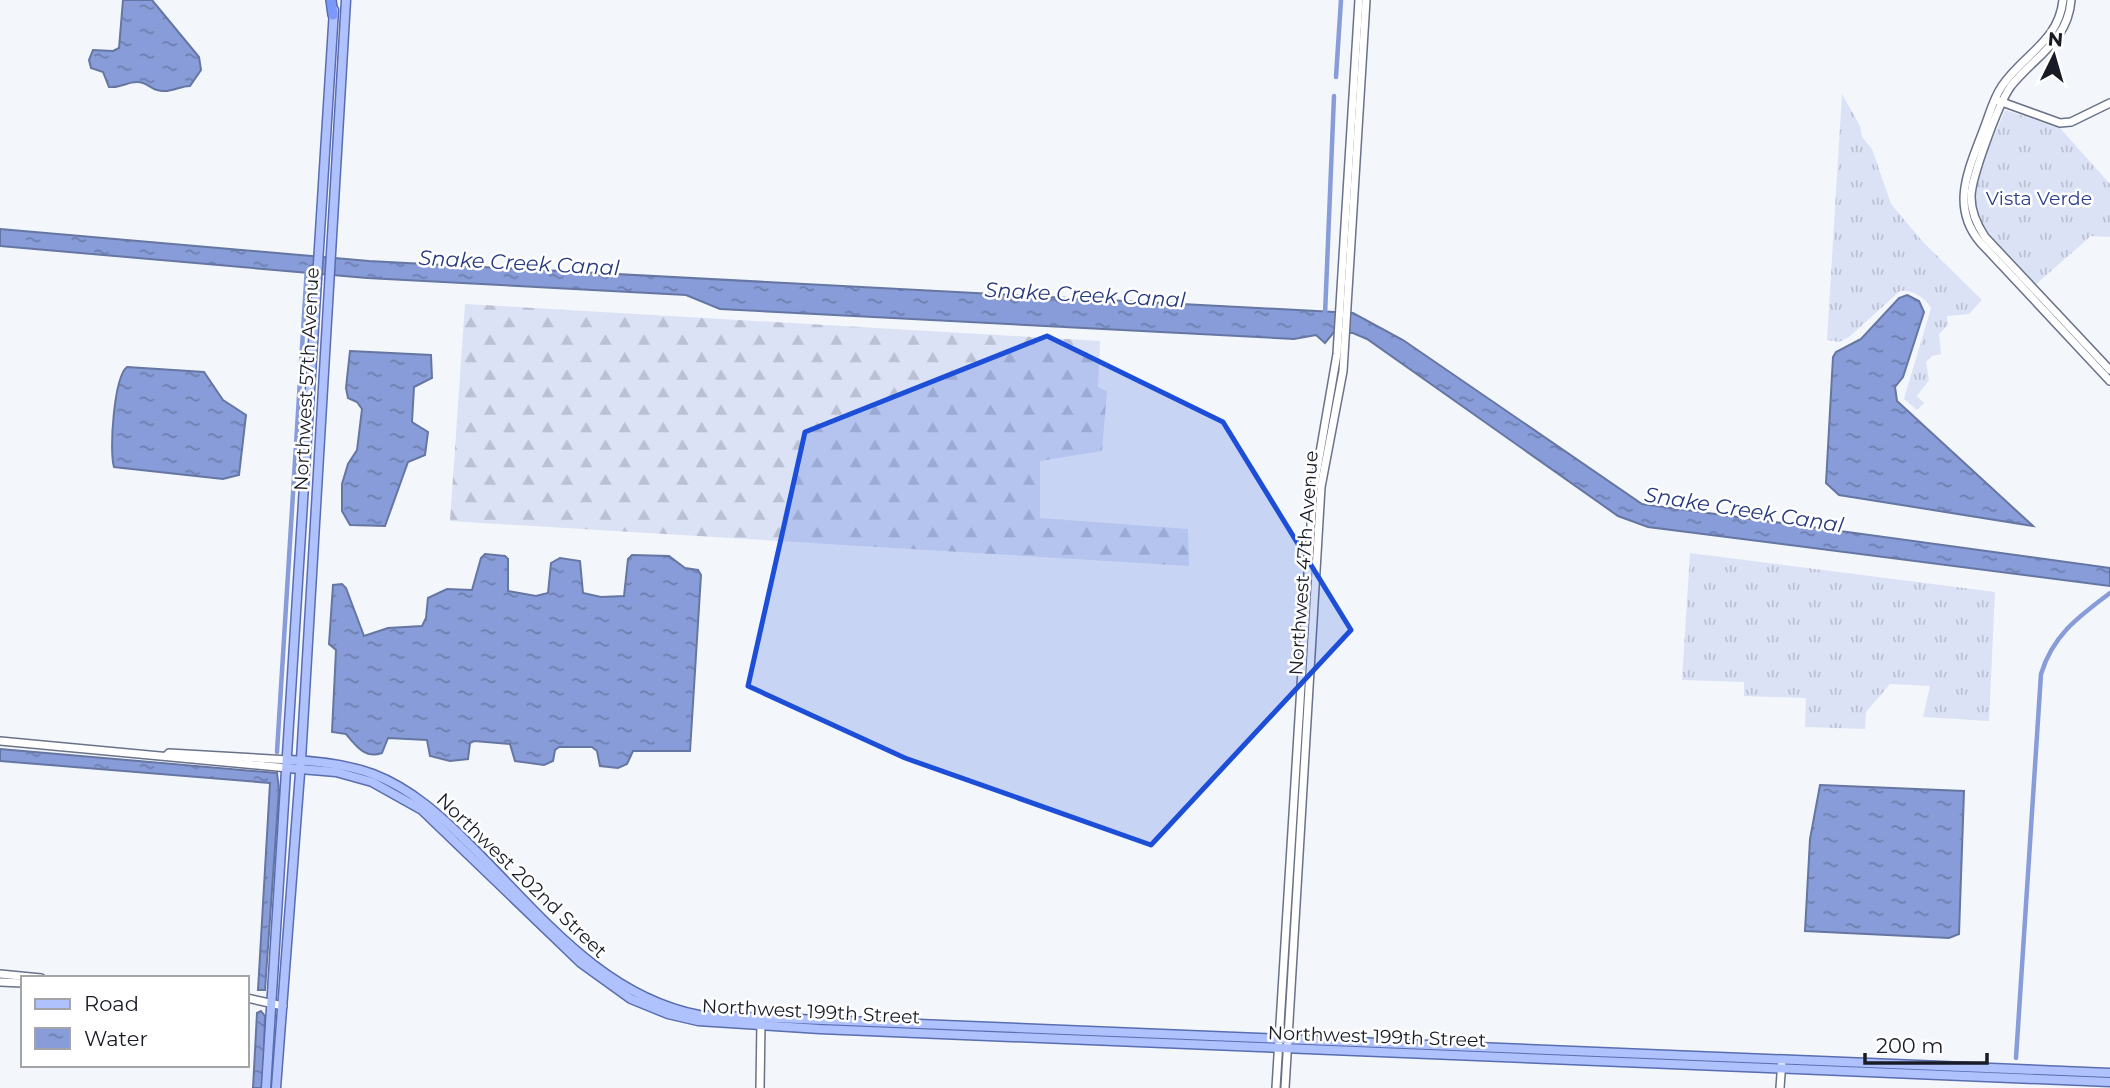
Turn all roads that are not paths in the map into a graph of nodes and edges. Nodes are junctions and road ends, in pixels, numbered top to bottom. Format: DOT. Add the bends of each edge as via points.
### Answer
graph roads {
  1 [pos="332,0"];
  2 [pos="346,0"];
  3 [pos="1359,0"];
  4 [pos="1366,0"];
  5 [pos="2063,0"];
  6 [pos="2071,0"];
  7 [pos="333,15"];
  8 [pos="1998,101"];
  9 [pos="2110,103"];
  10 [pos="1982,240"];
  11 [pos="1344,309"];
  12 [pos="1343,335"];
  13 [pos="2110,370"];
  14 [pos="2110,381"];
  15 [pos="1298,736"];
  16 [pos="0,741"];
  17 [pos="1306,750"];
  18 [pos="288,764"];
  19 [pos="301,764"];
  20 [pos="1303,797"];
  21 [pos="1294,803"];
  22 [pos="1287,906"];
  23 [pos="1295,919"];
  24 [pos="0,974"];
  25 [pos="21,976"];
  26 [pos="0,982"];
  27 [pos="21,984"];
  28 [pos="248,1000"];
  29 [pos="273,1003"];
  30 [pos="647,1003"];
  31 [pos="283,1006"];
  32 [pos="762,1022"];
  33 [pos="1282,1044"];
  34 [pos="1781,1064"];
  35 [pos="2110,1073"];
  36 [pos="2110,1082"];
  37 [pos="267,1088"];
  38 [pos="276,1088"];
  39 [pos="760,1088"];
  40 [pos="1276,1088"];
  41 [pos="1284,1088"];
  42 [pos="1780,1088"];
  1 -- 7 [label="highway"];
  2 -- 19 [label="main road, Northwest 57th Avenue"];
  3 -- 11 [label="main road, Northwest 47th Avenue"];
  4 -- 11 [label="main road, Northwest 47th Avenue"];
  5 -- 8 [label="main road" via="2052,33 2007,79"];
  6 -- 8 [label="main road" via="2062,34"];
  7 -- 18 [label="main road, Northwest 57th Avenue"];
  8 -- 9 [label="main road" via="2060,123"];
  8 -- 10 [label="main road" via="1971,188"];
  10 -- 13 [label="main road"];
  10 -- 14 [label="main road"];
  11 -- 12 [label="main road, Northwest 47th Avenue"];
  12 -- 15 [label="main road, Northwest 47th Avenue" via="1314,486"];
  12 -- 17 [label="main road, Northwest 47th Avenue" via="1343,370 1321,487"];
  15 -- 17 [label="main road"];
  15 -- 21 [label="main road, Northwest 47th Avenue"];
  16 -- 18 [label="main road, Northwest 202nd Street"];
  17 -- 20 [label="main road, Northwest 47th Avenue"];
  18 -- 19 [label="main road, Northwest 202nd Street"];
  18 -- 29 [label="main road, Northwest 57th Avenue"];
  19 -- 30 [label="main road, Northwest 202nd Street" via="363,771 426,805 591,964"];
  19 -- 31 [label="main road, Northwest 57th Avenue"];
  20 -- 21 [label="main road"];
  20 -- 23 [label="main road, Northwest 47th Avenue"];
  21 -- 22 [label="main road, Northwest 47th Avenue"];
  22 -- 23 [label="main road"];
  22 -- 33 [label="main road, Northwest 47th Avenue"];
  23 -- 33 [label="main road, Northwest 47th Avenue"];
  24 -- 25 [label="main road"];
  26 -- 27 [label="main road"];
  28 -- 29 [label="main road"];
  29 -- 31 [label="main road"];
  29 -- 37 [label="main road, Northwest 57th Avenue"];
  30 -- 32 [label="main road, Northwest 199th Street"];
  31 -- 38 [label="main road, Northwest 57th Avenue"];
  32 -- 33 [label="main road, Northwest 199th Street"];
  32 -- 39 [label="main road"];
  33 -- 34 [label="main road, Northwest 199th Street"];
  33 -- 40 [label="main road, Northwest 47th Avenue"];
  33 -- 41 [label="main road, Northwest 47th Avenue"];
  34 -- 35 [label="main road, Northwest 199th Street"];
  34 -- 36 [label="main road, Northwest 199th Street"];
  34 -- 42 [label="main road"];
}
